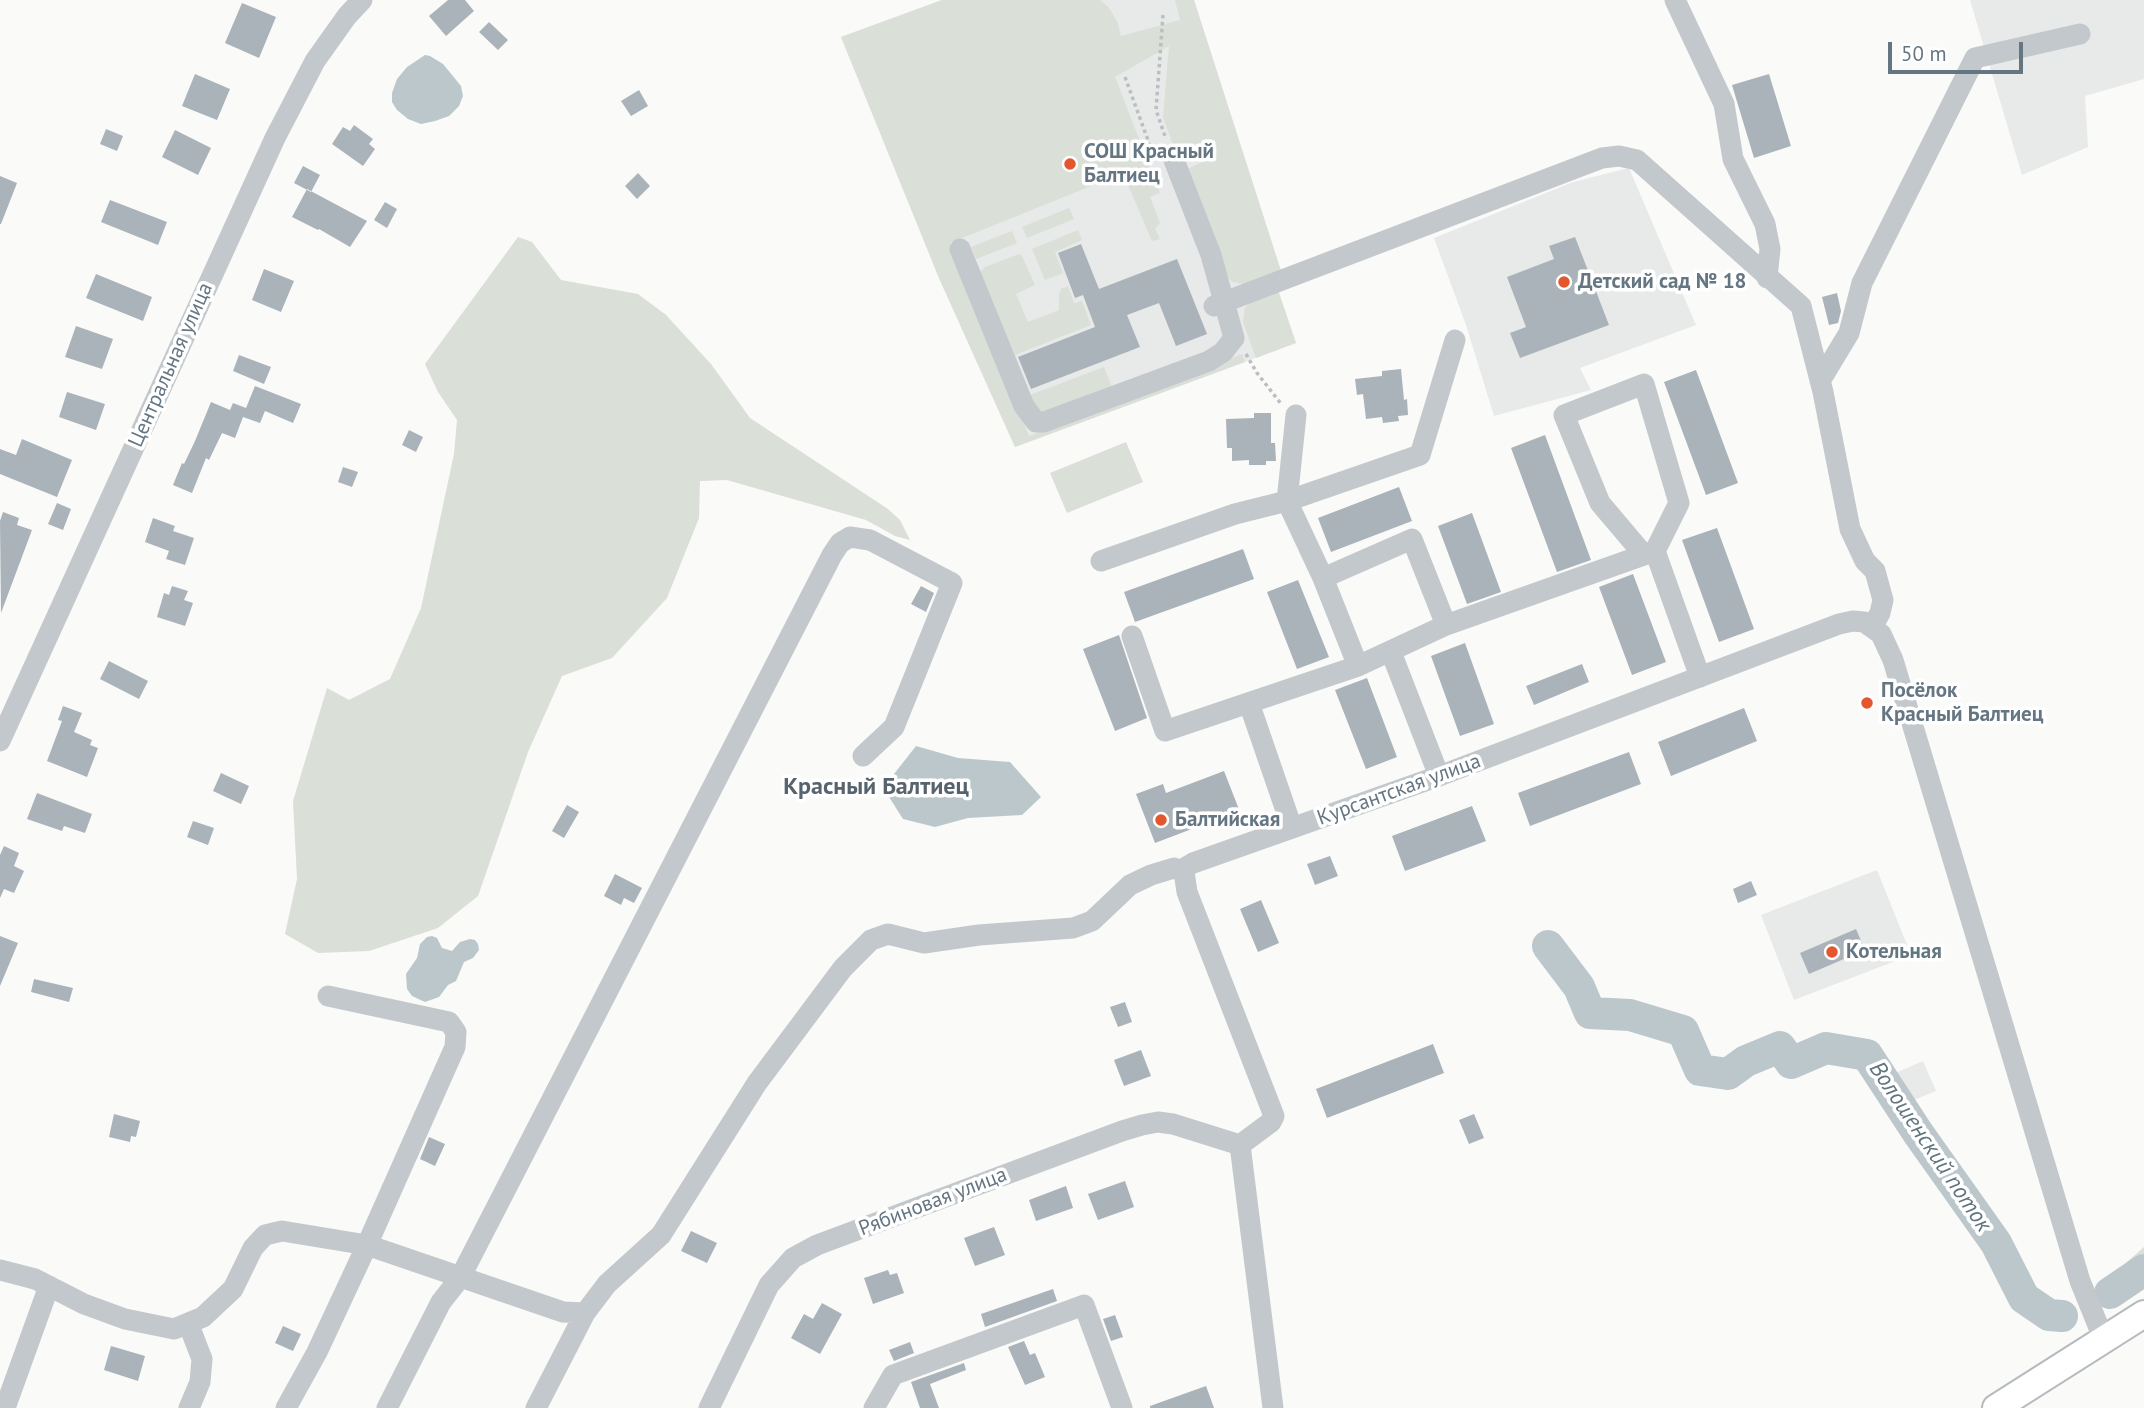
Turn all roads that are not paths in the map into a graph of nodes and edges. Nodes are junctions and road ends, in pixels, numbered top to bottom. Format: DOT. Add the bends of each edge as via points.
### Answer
graph roads {
  1 [pos="362,0"];
  2 [pos="1675,0"];
  3 [pos="2080,34"];
  4 [pos="1172,155"];
  5 [pos="960,249"];
  6 [pos="1767,278"];
  7 [pos="1219,304"];
  8 [pos="1455,340"];
  9 [pos="1820,382"];
  10 [pos="1296,415"];
  11 [pos="1287,501"];
  12 [pos="1649,553"];
  13 [pos="1101,561"];
  14 [pos="1323,578"];
  15 [pos="1446,625"];
  16 [pos="1868,625"];
  17 [pos="1132,636"];
  18 [pos="1391,652"];
  19 [pos="1358,666"];
  20 [pos="1700,677"];
  21 [pos="1249,703"];
  22 [pos="0,741"];
  23 [pos="863,756"];
  24 [pos="1438,776"];
  25 [pos="1292,828"];
  26 [pos="1184,872"];
  27 [pos="328,996"];
  28 [pos="1240,1145"];
  29 [pos="367,1245"];
  30 [pos="0,1270"];
  31 [pos="460,1278"];
  32 [pos="49,1286"];
  33 [pos="585,1313"];
  34 [pos="2144,1314"];
  35 [pos="188,1323"];
  36 [pos="2104,1340"];
  37 [pos="5,1408"];
  38 [pos="189,1408"];
  39 [pos="286,1408"];
  40 [pos="387,1408"];
  41 [pos="536,1408"];
  42 [pos="709,1408"];
  43 [pos="874,1408"];
  44 [pos="1122,1408"];
  45 [pos="1273,1408"];
  46 [pos="1996,1408"];
  1 -- 22 [label="street, Центральная улица" via="315,61 275,138"];
  2 -- 6 [label="street" via="1724,104 1733,159 1765,224 1770,249"];
  3 -- 9 [label="street" via="1975,58 1862,283 1849,333"];
  4 -- 7 [label="street" via="1212,255"];
  5 -- 7 [label="street" via="1024,407 1036,422 1209,361 1223,352 1234,338"];
  6 -- 7 [label="street" via="1653,173 1637,160 1619,156 1602,158"];
  6 -- 9 [label="street" via="1801,306"];
  8 -- 11 [label="street" via="1420,455"];
  9 -- 16 [label="street" via="1850,529 1865,561 1875,570 1883,600 1880,613"];
  10 -- 11 [label="street"];
  11 -- 13 [label="street" via="1235,514"];
  11 -- 14 [label="street"];
  12 -- 12 [label="street" via="1679,503 1644,384 1564,415 1600,503"];
  12 -- 15 [label="street"];
  12 -- 20 [label="street"];
  14 -- 15 [label="street" via="1412,539"];
  14 -- 19 [label="street"];
  15 -- 18 [label="street"];
  16 -- 20 [label="street, Курсантская улица" via="1839,624"];
  16 -- 36 [label="street" via="1881,634 1893,660 2080,1281"];
  17 -- 21 [label="street" via="1165,731"];
  18 -- 19 [label="street"];
  18 -- 24 [label="street"];
  19 -- 21 [label="street"];
  20 -- 24 [label="street, Курсантская улица"];
  21 -- 25 [label="street"];
  23 -- 31 [label="street" via="894,727 952,583 870,540 850,537 832,555"];
  24 -- 25 [label="street, Курсантская улица"];
  25 -- 26 [label="street, Курсантская улица" via="1193,863"];
  26 -- 28 [label="street" via="1187,892 1274,1116"];
  26 -- 33 [label="street" via="1174,868 1130,885 1092,921 1073,928 924,943 888,934 871,940 843,968 757,1083 661,1235 607,1284"];
  27 -- 29 [label="street" via="449,1022 456,1032 456,1047"];
  28 -- 42 [label="street, Рябиновая улица" via="1173,1124 1142,1125 817,1245 793,1258 769,1285"];
  28 -- 45 [label="street"];
  29 -- 31 [label="street"];
  29 -- 35 [label="street" via="282,1231 265,1235 253,1248 233,1289 203,1317"];
  29 -- 39 [label="street"];
  30 -- 32 [label="street"];
  31 -- 33 [label="street" via="563,1312"];
  31 -- 40 [label="street" via="442,1302"];
  32 -- 35 [label="street" via="125,1319 174,1329"];
  32 -- 37 [label="street"];
  33 -- 41 [label="street"];
  34 -- 36 [label="main road"];
  35 -- 38 [label="street" via="202,1359 200,1382"];
  36 -- 46 [label="main road"];
  43 -- 44 [label="street" via="893,1375 1084,1305"];
}
